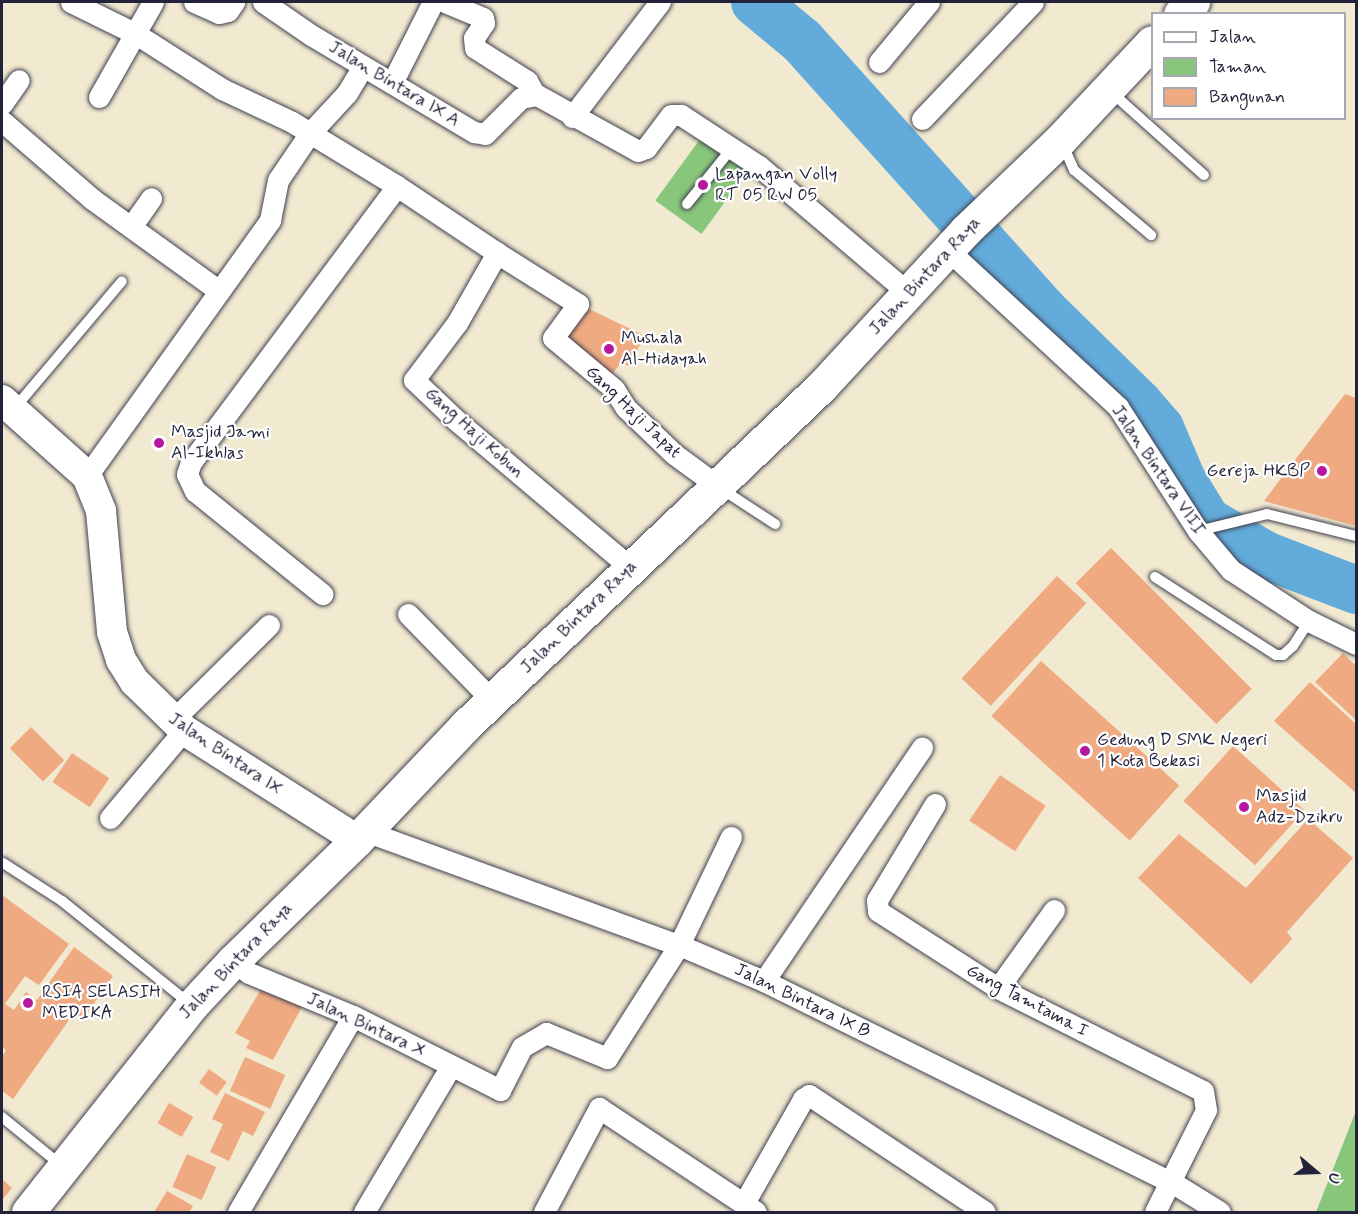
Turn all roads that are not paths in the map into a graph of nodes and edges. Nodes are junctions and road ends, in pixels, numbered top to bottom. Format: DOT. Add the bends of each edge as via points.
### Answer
graph roads {
  1 [pos="71,2"];
  2 [pos="153,2"];
  3 [pos="194,2"];
  4 [pos="234,2"];
  5 [pos="263,2"];
  6 [pos="433,2"];
  7 [pos="445,2"];
  8 [pos="660,2"];
  9 [pos="1033,2"];
  10 [pos="923,4"];
  11 [pos="136,34"];
  12 [pos="1151,43"];
  13 [pos="879,63"];
  14 [pos="363,66"];
  15 [pos="19,80"];
  16 [pos="392,83"];
  17 [pos="1108,88"];
  18 [pos="535,95"];
  19 [pos="99,97"];
  20 [pos="2,104"];
  21 [pos="572,117"];
  22 [pos="922,119"];
  23 [pos="2,121"];
  24 [pos="310,133"];
  25 [pos="1060,140"];
  26 [pos="732,148"];
  27 [pos="1204,175"];
  28 [pos="397,186"];
  29 [pos="151,198"];
  30 [pos="687,204"];
  31 [pos="131,227"];
  32 [pos="1151,235"];
  33 [pos="957,240"];
  34 [pos="502,256"];
  35 [pos="122,281"];
  36 [pos="219,291"];
  37 [pos="908,293"];
  38 [pos="5,411"];
  39 [pos="87,476"];
  40 [pos="715,484"];
  41 [pos="775,524"];
  42 [pos="1205,529"];
  43 [pos="1356,536"];
  44 [pos="631,568"];
  45 [pos="1155,577"];
  46 [pos="322,594"];
  47 [pos="408,614"];
  48 [pos="1309,621"];
  49 [pos="269,625"];
  50 [pos="1356,644"];
  51 [pos="492,700"];
  52 [pos="178,725"];
  53 [pos="922,748"];
  54 [pos="935,804"];
  55 [pos="110,818"];
  56 [pos="361,836"];
  57 [pos="731,837"];
  58 [pos="3,863"];
  59 [pos="1054,910"];
  60 [pos="680,945"];
  61 [pos="233,961"];
  62 [pos="764,981"];
  63 [pos="998,988"];
  64 [pos="192,1005"];
  65 [pos="353,1016"];
  66 [pos="451,1066"];
  67 [pos="2,1117"];
  68 [pos="63,1166"];
  69 [pos="1173,1183"];
  70 [pos="750,1208"];
  71 [pos="28,1212"];
  72 [pos="238,1212"];
  73 [pos="364,1212"];
  74 [pos="544,1212"];
  75 [pos="985,1212"];
  76 [pos="1155,1212"];
  77 [pos="1220,1212"];
  1 -- 11 [label="street"];
  2 -- 11 [label="street"];
  3 -- 4 [label="street" via="219,13 228,11"];
  5 -- 14 [label="street, Jalan Bintara IX A"];
  6 -- 16 [label="street"];
  7 -- 18 [label="street" via="483,18 474,38 475,48 527,81"];
  8 -- 21 [label="street"];
  9 -- 22 [label="street"];
  10 -- 13 [label="street"];
  11 -- 19 [label="street"];
  11 -- 24 [label="street" via="222,89"];
  12 -- 17 [label="main road, Jalan Bintara Raya"];
  14 -- 16 [label="street, Jalan Bintara IX A"];
  14 -- 24 [label="street" via="347,93"];
  15 -- 20 [label="street"];
  16 -- 18 [label="street, Jalan Bintara IX A" via="474,132 485,134 521,98"];
  17 -- 25 [label="main road, Jalan Bintara Raya"];
  17 -- 27 [label="lane"];
  18 -- 21 [label="street"];
  21 -- 26 [label="street" via="638,151 646,148 671,115 681,115"];
  23 -- 31 [label="street"];
  24 -- 28 [label="street"];
  24 -- 36 [label="street" via="278,180 270,220"];
  25 -- 32 [label="lane" via="1074,170"];
  25 -- 33 [label="main road, Jalan Bintara Raya"];
  26 -- 30 [label="lane"];
  26 -- 37 [label="street" via="759,166"];
  28 -- 34 [label="street"];
  28 -- 46 [label="street" via="190,462 187,474 195,491"];
  29 -- 31 [label="street"];
  31 -- 36 [label="street"];
  33 -- 37 [label="main road, Jalan Bintara Raya"];
  33 -- 42 [label="street, Jalan Bintara VIII" via="1118,407"];
  34 -- 40 [label="street, Gang Haji Japat" via="578,304 554,338 614,389 626,408 674,454"];
  34 -- 44 [label="street, Gang Haji Kobun" via="414,380"];
  35 -- 38 [label="lane"];
  36 -- 39 [label="street"];
  37 -- 40 [label="main road, Jalan Bintara Raya" via="822,386"];
  38 -- 39 [label="street, Jalan Bintara IX"];
  39 -- 52 [label="street, Jalan Bintara IX" via="101,511 112,632 121,660 135,682"];
  40 -- 41 [label="lane"];
  40 -- 44 [label="main road, Jalan Bintara Raya"];
  42 -- 43 [label="lane" via="1267,514"];
  42 -- 48 [label="street, Jalan Bintara VIII" via="1231,570"];
  44 -- 51 [label="main road, Jalan Bintara Raya"];
  45 -- 48 [label="lane" via="1276,654 1283,655 1293,646"];
  47 -- 51 [label="street"];
  48 -- 50 [label="street, Jalan Bintara VIII"];
  49 -- 52 [label="street"];
  51 -- 56 [label="main road, Jalan Bintara Raya"];
  52 -- 55 [label="street"];
  52 -- 56 [label="street, Jalan Bintara IX"];
  53 -- 62 [label="street"];
  54 -- 63 [label="street, Gang Tamtama I" via="876,906 900,928"];
  56 -- 60 [label="street, Jalan Bintara IX B"];
  56 -- 61 [label="main road, Jalan Bintara Raya"];
  57 -- 60 [label="street"];
  58 -- 64 [label="lane" via="63,901"];
  59 -- 63 [label="street"];
  60 -- 62 [label="street, Jalan Bintara IX B"];
  60 -- 66 [label="street, Jalan Bintara X" via="607,1058 546,1033 522,1047 500,1090"];
  61 -- 64 [label="main road, Jalan Bintara Raya"];
  61 -- 65 [label="street, Jalan Bintara X" via="249,973"];
  62 -- 69 [label="street, Jalan Bintara IX B"];
  63 -- 69 [label="street, Gang Tamtama I" via="1203,1091 1208,1102 1206,1110"];
  64 -- 68 [label="main road, Jalan Bintara Raya"];
  65 -- 66 [label="street, Jalan Bintara X"];
  65 -- 72 [label="street"];
  66 -- 73 [label="street"];
  67 -- 68 [label="lane"];
  68 -- 71 [label="main road, Jalan Bintara Raya"];
  69 -- 76 [label="street"];
  69 -- 77 [label="street, Jalan Bintara IX B"];
  70 -- 74 [label="street" via="599,1108"];
  70 -- 75 [label="street" via="803,1098 809,1095"];
}
